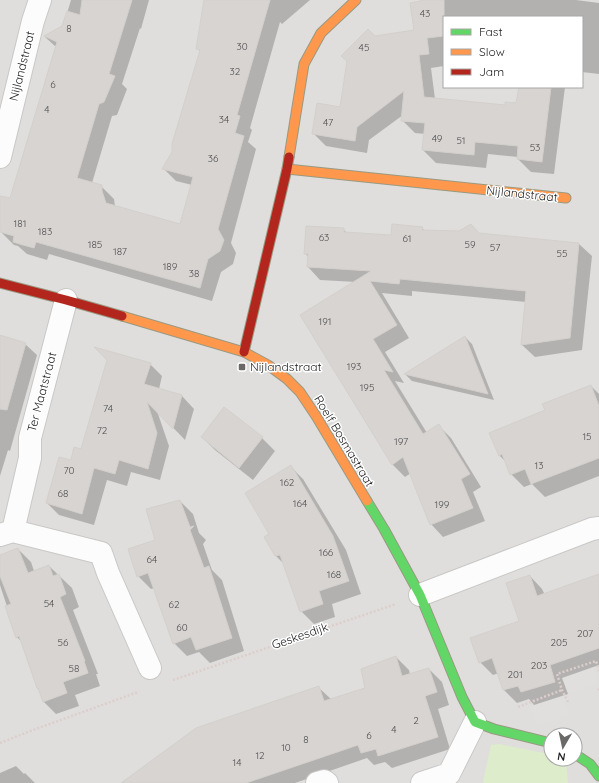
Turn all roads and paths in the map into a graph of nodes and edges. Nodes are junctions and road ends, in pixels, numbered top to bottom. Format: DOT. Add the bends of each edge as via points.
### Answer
graph roads {
  1 [pos="40,0"];
  2 [pos="356,0"];
  3 [pos="0,157"];
  4 [pos="287,169"];
  5 [pos="566,198"];
  6 [pos="0,284"];
  7 [pos="66,300"];
  8 [pos="244,352"];
  9 [pos="599,528"];
  10 [pos="7,533"];
  11 [pos="420,595"];
  12 [pos="150,668"];
  13 [pos="599,671"];
  14 [pos="171,681"];
  15 [pos="144,690"];
  16 [pos="568,702"];
  17 [pos="476,722"];
  18 [pos="543,742"];
  19 [pos="0,743"];
  20 [pos="583,759"];
  21 [pos="599,776"];
  22 [pos="317,783"];
  23 [pos="327,783"];
  24 [pos="422,783"];
  1 -- 3 [label="street, Nijlandstraat"];
  2 -- 4 [label="street" via="320,33 304,64"];
  4 -- 5 [label="street, Nijlandstraat"];
  4 -- 8 [label="street"];
  6 -- 7 [label="street, Roelf Bosmastraat"];
  7 -- 8 [label="street, Roelf Bosmastraat"];
  7 -- 10 [label="street, Ter Maatstraat" via="30,438 30,458"];
  8 -- 11 [label="street, Roelf Bosmastraat" via="268,365 300,392 384,529"];
  9 -- 11 [label="street"];
  10 -- 12 [label="street, Ter Maatstraat" via="101,553"];
  11 -- 14 [label="path, Geskesdijk"];
  11 -- 17 [label="street, Roelf Bosmastraat" via="462,697"];
  13 -- 16 [label="path" via="596,661 557,674"];
  15 -- 19 [label="path"];
  17 -- 18 [label="street"];
  17 -- 24 [label="street" via="449,774"];
  20 -- 21 [label="street"];
  22 -- 23 [label="street"];
}
